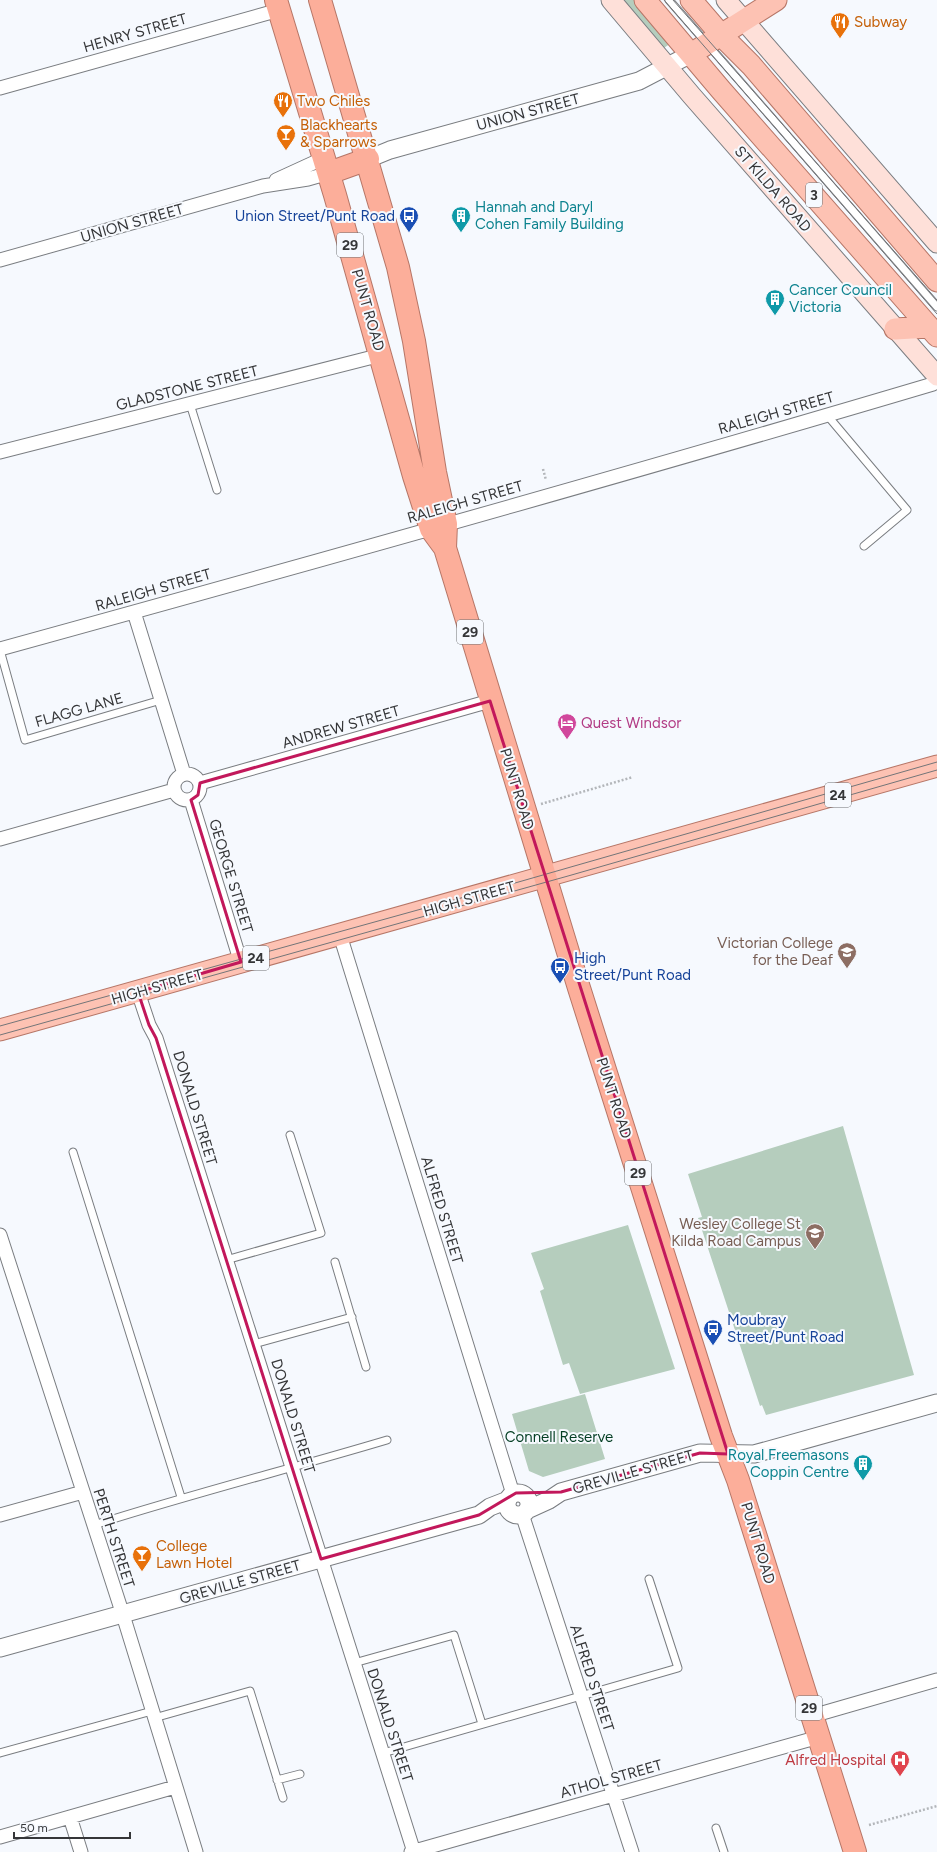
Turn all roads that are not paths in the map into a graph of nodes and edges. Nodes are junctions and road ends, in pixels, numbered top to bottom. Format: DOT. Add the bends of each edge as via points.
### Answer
graph roads {
  1 [pos="320,0"];
  2 [pos="611,0"];
  3 [pos="645,0"];
  4 [pos="669,0"];
  5 [pos="691,0"];
  6 [pos="726,0"];
  7 [pos="776,0"];
  8 [pos="278,5"];
  9 [pos="744,21"];
  10 [pos="706,45"];
  11 [pos="667,67"];
  12 [pos="0,88"];
  13 [pos="368,159"];
  14 [pos="326,166"];
  15 [pos="937,243"];
  16 [pos="0,260"];
  17 [pos="937,281"];
  18 [pos="937,307"];
  19 [pos="895,329"];
  20 [pos="933,332"];
  21 [pos="381,355"];
  22 [pos="937,376"];
  23 [pos="937,382"];
  24 [pos="190,404"];
  25 [pos="827,415"];
  26 [pos="0,452"];
  27 [pos="217,490"];
  28 [pos="438,526"];
  29 [pos="864,546"];
  30 [pos="134,612"];
  31 [pos="0,650"];
  32 [pos="161,700"];
  33 [pos="490,701"];
  34 [pos="937,766"];
  35 [pos="184,774"];
  36 [pos="200,783"];
  37 [pos="174,790"];
  38 [pos="191,800"];
  39 [pos="0,839"];
  40 [pos="545,878"];
  41 [pos="340,935"];
  42 [pos="241,962"];
  43 [pos="138,992"];
  44 [pos="0,1030"];
  45 [pos="290,1135"];
  46 [pos="72,1152"];
  47 [pos="0,1235"];
  48 [pos="226,1260"];
  49 [pos="335,1262"];
  50 [pos="352,1317"];
  51 [pos="254,1344"];
  52 [pos="366,1367"];
  53 [pos="937,1403"];
  54 [pos="387,1440"];
  55 [pos="728,1454"];
  56 [pos="292,1468"];
  57 [pos="83,1492"];
  58 [pos="181,1497"];
  59 [pos="518,1504"];
  60 [pos="0,1515"];
  61 [pos="94,1525"];
  62 [pos="321,1559"];
  63 [pos="649,1579"];
  64 [pos="123,1615"];
  65 [pos="0,1648"];
  66 [pos="354,1663"];
  67 [pos="937,1680"];
  68 [pos="581,1696"];
  69 [pos="153,1714"];
  70 [pos="812,1716"];
  71 [pos="482,1724"];
  72 [pos="819,1737"];
  73 [pos="0,1753"];
  74 [pos="383,1753"];
  75 [pos="300,1774"];
  76 [pos="277,1780"];
  77 [pos="175,1787"];
  78 [pos="613,1795"];
  79 [pos="283,1798"];
  80 [pos="70,1817"];
  81 [pos="716,1828"];
  82 [pos="0,1837"];
  83 [pos="80,1852"];
  84 [pos="196,1852"];
  85 [pos="413,1852"];
  86 [pos="632,1852"];
  87 [pos="724,1852"];
  88 [pos="855,1852"];
  1 -- 13 [label="highway, PUNT ROAD / 29"];
  2 -- 11 [label="main road, ST KILDA ROAD"];
  3 -- 10 [label="main road, ST KILDA ROAD / 3"];
  4 -- 10 [label="lane"];
  5 -- 10 [label="main road, ST KILDA ROAD / 3"];
  6 -- 9 [label="main road"];
  7 -- 9 [label="main road, UNION STREET"];
  8 -- 12 [label="street, HENRY STREET"];
  8 -- 14 [label="highway, PUNT ROAD / 29"];
  9 -- 10 [label="main road, UNION STREET"];
  9 -- 15 [label="main road"];
  10 -- 11 [label="street, UNION STREET"];
  10 -- 17 [label="main road, ST KILDA ROAD / 3" via="751,65"];
  10 -- 18 [label="lane"];
  10 -- 20 [label="main road, ST KILDA ROAD / 3"];
  11 -- 13 [label="street, UNION STREET" via="639,81 390,150"];
  11 -- 19 [label="main road, ST KILDA ROAD"];
  13 -- 14 [label="highway, UNION STREET"];
  13 -- 28 [label="highway, PUNT ROAD / 29" via="398,267 407,310 435,472"];
  14 -- 16 [label="street, UNION STREET" via="308,179 263,186"];
  14 -- 21 [label="highway, PUNT ROAD / 29"];
  19 -- 20 [label="main road"];
  19 -- 22 [label="main road, ST KILDA ROAD"];
  21 -- 24 [label="street, GLADSTONE STREET"];
  21 -- 28 [label="highway, PUNT ROAD / 29" via="410,462"];
  23 -- 25 [label="street, RALEIGH STREET"];
  24 -- 26 [label="street, GLADSTONE STREET"];
  24 -- 27 [label="lane"];
  25 -- 28 [label="street, RALEIGH STREET"];
  25 -- 29 [label="lane" via="907,510"];
  28 -- 30 [label="street, RALEIGH STREET"];
  28 -- 33 [label="highway, PUNT ROAD / 29"];
  30 -- 31 [label="street, RALEIGH STREET"];
  30 -- 32 [label="street"];
  31 -- 32 [label="lane, FLAGG LANE" via="25,740"];
  32 -- 35 [label="street"];
  33 -- 36 [label="street, ANDREW STREET"];
  33 -- 40 [label="highway, PUNT ROAD / 29"];
  34 -- 40 [label="main road, HIGH STREET / 24"];
  35 -- 36 [label="street" via="192,774"];
  35 -- 37 [label="street" via="177,778"];
  36 -- 38 [label="street" via="198,795"];
  37 -- 38 [label="street" via="179,798"];
  37 -- 39 [label="street"];
  38 -- 42 [label="street, GEORGE STREET"];
  40 -- 41 [label="main road, HIGH STREET / 24"];
  40 -- 55 [label="highway, PUNT ROAD / 29"];
  41 -- 42 [label="main road, HIGH STREET / 24"];
  41 -- 59 [label="street, ALFRED STREET"];
  42 -- 43 [label="main road, HIGH STREET / 24"];
  43 -- 44 [label="main road, HIGH STREET / 24"];
  43 -- 48 [label="street, DONALD STREET" via="156,1038"];
  45 -- 48 [label="lane" via="320,1233"];
  46 -- 58 [label="lane"];
  47 -- 57 [label="street, PERTH STREET"];
  48 -- 51 [label="street, DONALD STREET"];
  49 -- 50 [label="lane"];
  50 -- 51 [label="lane"];
  50 -- 52 [label="lane"];
  51 -- 56 [label="street, DONALD STREET"];
  53 -- 55 [label="street, GREVILLE STREET" via="754,1454"];
  54 -- 56 [label="lane"];
  55 -- 59 [label="street, GREVILLE STREET" via="700,1453 561,1492 549,1500"];
  55 -- 70 [label="highway, PUNT ROAD / 29"];
  56 -- 58 [label="lane"];
  56 -- 62 [label="street, DONALD STREET"];
  57 -- 60 [label="street"];
  57 -- 61 [label="street, PERTH STREET"];
  58 -- 61 [label="lane"];
  59 -- 62 [label="street, GREVILLE STREET" via="494,1516 479,1515"];
  59 -- 68 [label="street, ALFRED STREET"];
  61 -- 64 [label="street, PERTH STREET"];
  62 -- 64 [label="street, GREVILLE STREET"];
  62 -- 66 [label="street, DONALD STREET"];
  63 -- 68 [label="lane" via="678,1668"];
  64 -- 65 [label="street, GREVILLE STREET"];
  64 -- 69 [label="street, PERTH STREET"];
  66 -- 71 [label="lane" via="454,1635"];
  66 -- 74 [label="street, DONALD STREET"];
  67 -- 70 [label="street"];
  68 -- 71 [label="lane"];
  68 -- 78 [label="street, ALFRED STREET"];
  69 -- 73 [label="lane"];
  69 -- 76 [label="lane" via="250,1691"];
  69 -- 77 [label="street, PERTH STREET"];
  70 -- 72 [label="highway, PUNT ROAD / 29"];
  71 -- 74 [label="lane"];
  72 -- 78 [label="street, ATHOL STREET"];
  72 -- 88 [label="highway, PUNT ROAD / 29"];
  74 -- 85 [label="street, DONALD STREET"];
  75 -- 76 [label="lane"];
  76 -- 79 [label="lane"];
  77 -- 80 [label="street"];
  77 -- 84 [label="street, PERTH STREET"];
  78 -- 85 [label="street, ATHOL STREET"];
  78 -- 86 [label="street, ALFRED STREET"];
  80 -- 82 [label="street"];
  80 -- 83 [label="street"];
  81 -- 87 [label="lane"];
}
